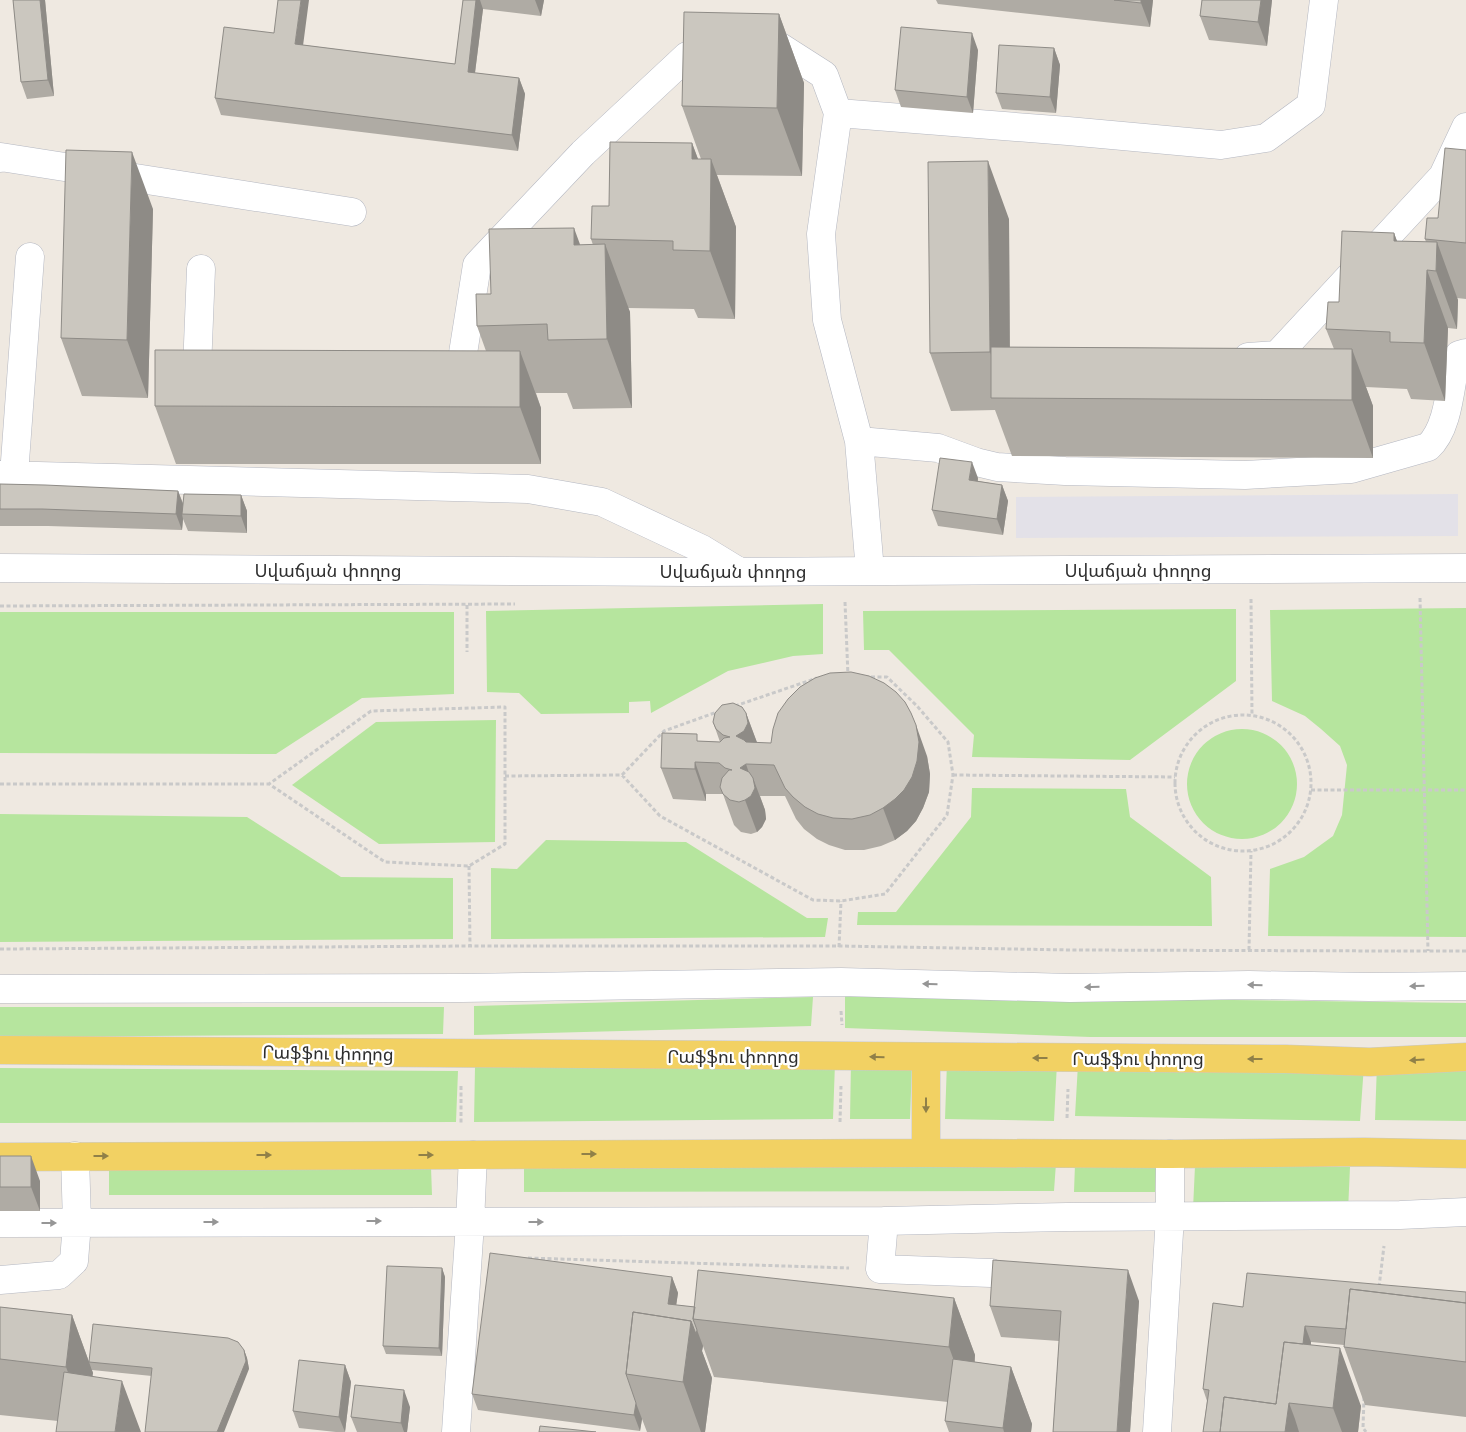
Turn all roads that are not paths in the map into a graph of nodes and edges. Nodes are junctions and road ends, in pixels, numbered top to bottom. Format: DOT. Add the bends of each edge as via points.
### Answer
graph roads {
  1 [pos="1324,0"];
  2 [pos="838,113"];
  3 [pos="1466,127"];
  4 [pos="0,158"];
  5 [pos="1454,177"];
  6 [pos="352,212"];
  7 [pos="30,257"];
  8 [pos="201,269"];
  9 [pos="1466,353"];
  10 [pos="1221,359"];
  11 [pos="413,368"];
  12 [pos="244,371"];
  13 [pos="859,441"];
  14 [pos="7,475"];
  15 [pos="0,568"];
  16 [pos="1466,568"];
  17 [pos="738,571"];
  18 [pos="870,571"];
  19 [pos="1466,986"];
  20 [pos="0,989"];
  21 [pos="0,1050"];
  22 [pos="926,1058"];
  23 [pos="1466,1058"];
  24 [pos="926,1153"];
  25 [pos="1170,1154"];
  26 [pos="1466,1154"];
  27 [pos="473,1155"];
  28 [pos="0,1156"];
  29 [pos="75,1156"];
  30 [pos="1466,1212"];
  31 [pos="1170,1216"];
  32 [pos="884,1220"];
  33 [pos="0,1223"];
  34 [pos="78,1223"];
  35 [pos="470,1223"];
  36 [pos="991,1273"];
  37 [pos="0,1280"];
  38 [pos="456,1432"];
  39 [pos="1157,1432"];
  1 -- 2 [label="street" via="1311,104 1266,138 1221,144"];
  2 -- 11 [label="street" via="824,75 774,43 725,38 687,56 583,153 477,265 461,366"];
  2 -- 13 [label="street" via="821,243 827,320"];
  3 -- 5 [label="street"];
  4 -- 6 [label="street"];
  5 -- 10 [label="street" via="1277,355"];
  7 -- 14 [label="street"];
  8 -- 12 [label="street" via="197,369"];
  9 -- 13 [label="street" via="1459,355 1455,364 1443,423 1434,441 1428,447 1351,469 1245,475 1065,471 998,467 938,448"];
  13 -- 18 [label="street"];
  14 -- 17 [label="street" via="528,488 602,502 702,549"];
  15 -- 17 [label="street, Սվաճյան փողոց"];
  16 -- 18 [label="street, Սվաճյան փողոց"];
  17 -- 18 [label="street, Սվաճյան փողոց"];
  19 -- 20 [label="street, one-way" via="1070,988 840,982 462,988"];
  22 -- 21 [label="main road, Րաֆֆու փողոց, one-way"];
  23 -- 22 [label="main road, Րաֆֆու փողոց, one-way" via="1370,1062"];
  22 -- 24 [label="main road, one-way"];
  24 -- 25 [label="main road"];
  27 -- 24 [label="main road, one-way"];
  25 -- 26 [label="main road"];
  25 -- 31 [label="street"];
  29 -- 27 [label="main road, one-way"];
  27 -- 35 [label="street"];
  28 -- 29 [label="main road"];
  29 -- 34 [label="street"];
  30 -- 31 [label="street"];
  31 -- 32 [label="street"];
  31 -- 39 [label="street"];
  35 -- 32 [label="street, one-way"];
  32 -- 36 [label="street" via="880,1269"];
  33 -- 34 [label="street, one-way"];
  34 -- 35 [label="street, one-way"];
  34 -- 37 [label="street" via="74,1261 59,1274"];
  35 -- 38 [label="street"];
}
